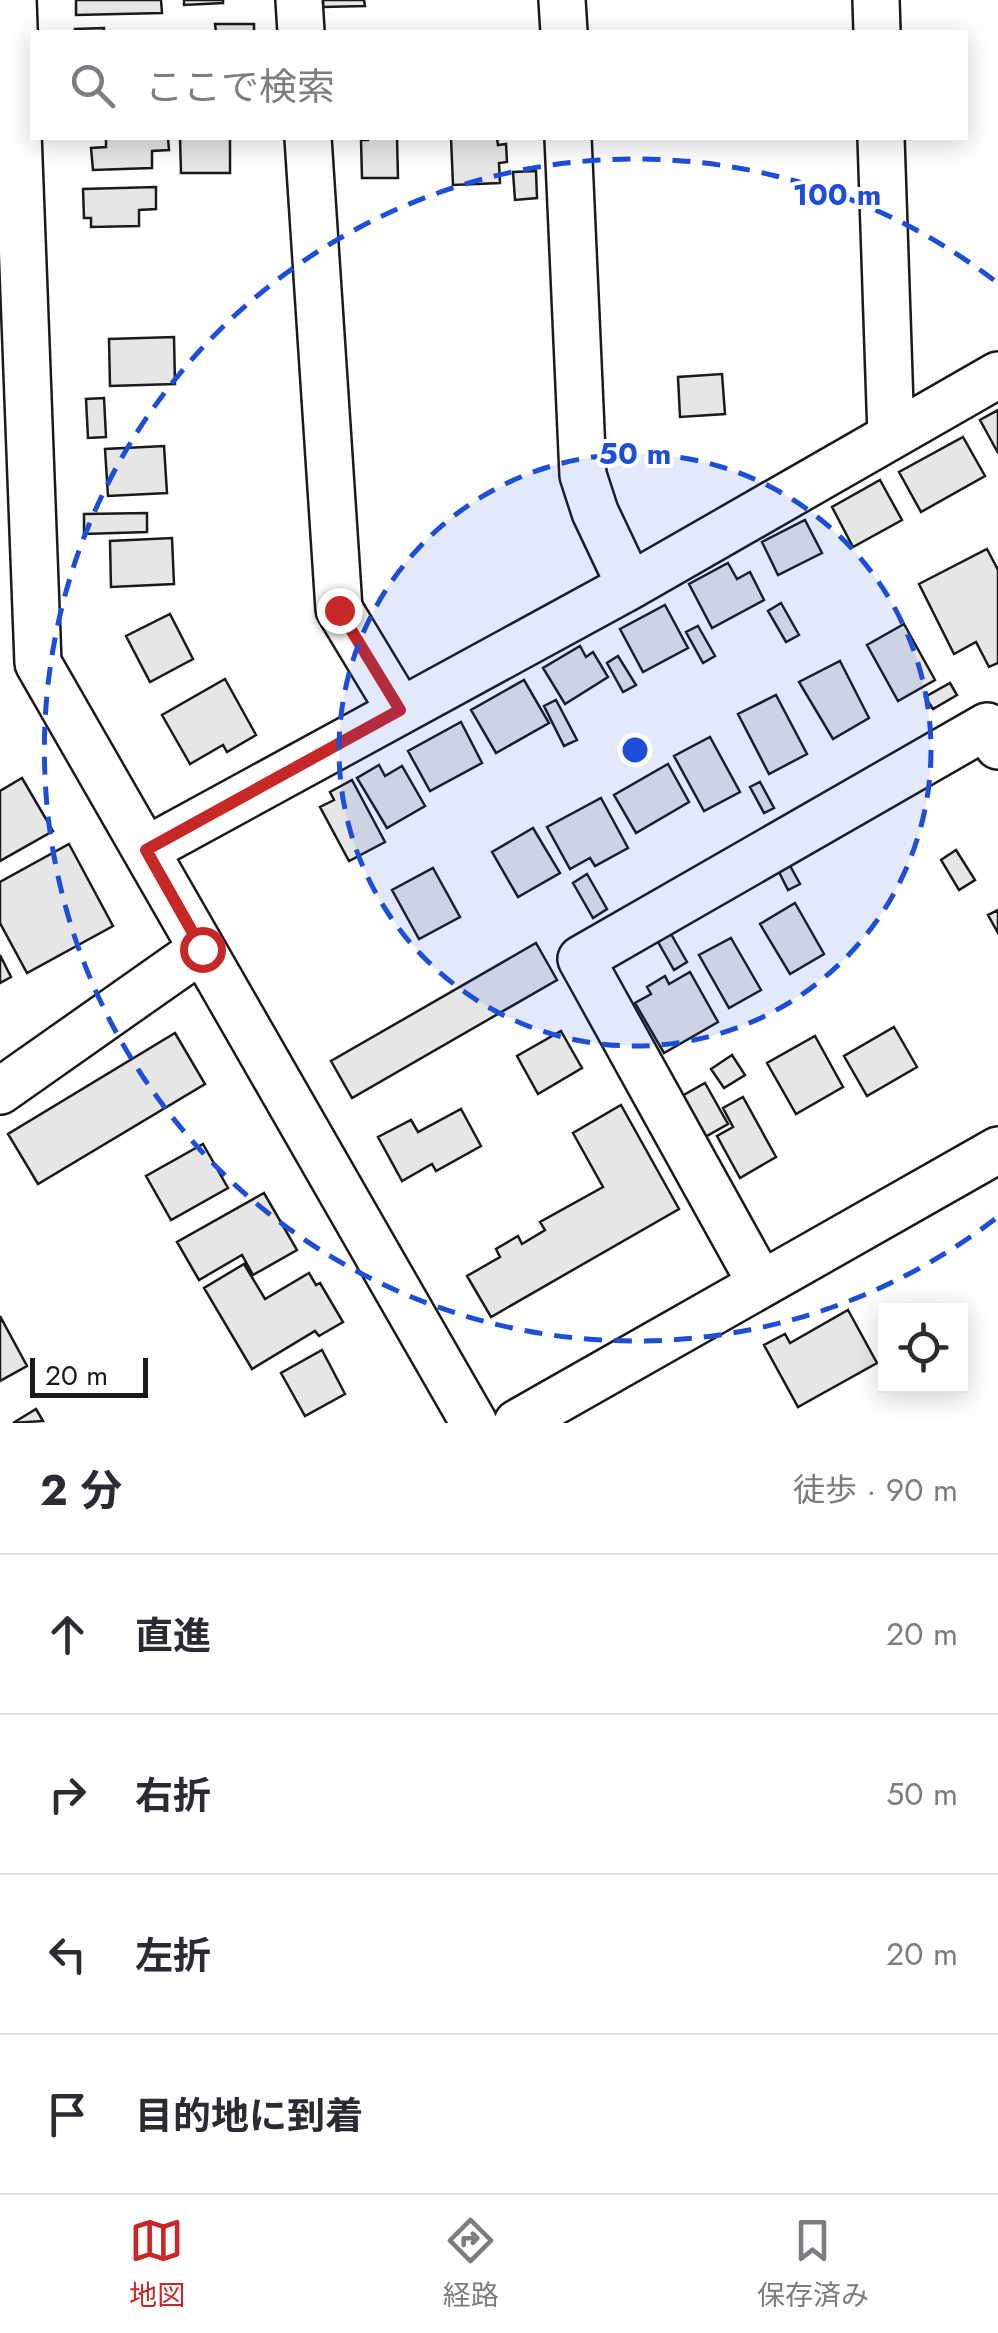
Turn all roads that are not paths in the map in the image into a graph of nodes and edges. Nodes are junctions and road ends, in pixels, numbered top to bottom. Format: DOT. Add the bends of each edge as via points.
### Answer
graph roads {
  1 [pos="13,0"];
  2 [pos="299,0"];
  3 [pos="562,0"];
  4 [pos="876,0"];
  5 [pos="301,30"];
  6 [pos="564,30"];
  7 [pos="877,30"];
  8 [pos="308,140"];
  9 [pos="568,140"];
  10 [pos="881,140"];
  11 [pos="998,376"];
  12 [pos="892,436"];
  13 [pos="630,586"];
  14 [pos="400,710"];
  15 [pos="998,746"];
  16 [pos="146,850"];
  17 [pos="202,949"];
  18 [pos="0,1092"];
  19 [pos="998,1150"];
  20 [pos="761,1284"];
  21 [pos="474,1423"];
  22 [pos="517,1423"];
  1 -- 16 [label="street" via="38,663"];
  2 -- 5 [label="street"];
  3 -- 6 [label="street"];
  4 -- 7 [label="street"];
  8 -- 14 [label="street" via="339,610"];
  9 -- 13 [label="street" via="584,475"];
  10 -- 12 [label="street"];
  11 -- 12 [label="street"];
  12 -- 13 [label="street"];
  13 -- 14 [label="street"];
  14 -- 16 [label="street"];
  15 -- 20 [label="street" via="987,726 581,959"];
  16 -- 17 [label="street"];
  17 -- 18 [label="street"];
  17 -- 21 [label="street"];
  19 -- 20 [label="street"];
  20 -- 22 [label="street"];
}
